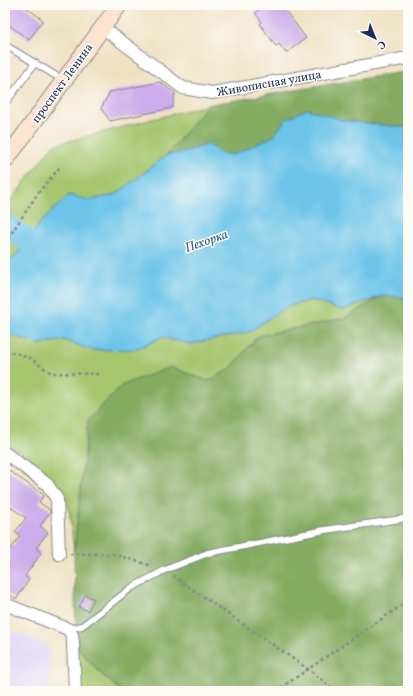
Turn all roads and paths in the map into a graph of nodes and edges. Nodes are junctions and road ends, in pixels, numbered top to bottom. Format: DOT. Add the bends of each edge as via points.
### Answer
graph roads {
  1 [pos="119,5"];
  2 [pos="102,27"];
  3 [pos="5,45"];
  4 [pos="408,58"];
  5 [pos="35,63"];
  6 [pos="64,80"];
  7 [pos="5,104"];
  8 [pos="5,161"];
  9 [pos="60,167"];
  10 [pos="5,234"];
  11 [pos="9,237"];
  12 [pos="5,243"];
  13 [pos="5,352"];
  14 [pos="100,374"];
  15 [pos="5,453"];
  16 [pos="408,518"];
  17 [pos="59,554"];
  18 [pos="164,570"];
  19 [pos="408,601"];
  20 [pos="5,604"];
  21 [pos="68,629"];
  22 [pos="308,669"];
  23 [pos="75,691"];
  24 [pos="276,691"];
  25 [pos="336,691"];
  1 -- 2 [label="main road, проспект Ленина"];
  2 -- 4 [label="street, Живописная улица" via="183,88 212,93"];
  2 -- 6 [label="main road, проспект Ленина"];
  3 -- 5 [label="lane"];
  5 -- 6 [label="lane"];
  5 -- 7 [label="lane"];
  6 -- 8 [label="main road, проспект Ленина"];
  9 -- 11 [label="path" via="38,193"];
  10 -- 11 [label="path"];
  11 -- 12 [label="path"];
  13 -- 14 [label="path" via="30,358 51,373"];
  15 -- 17 [label="street" via="47,484 57,499"];
  16 -- 18 [label="lane" via="326,530 208,553"];
  17 -- 18 [label="path" via="112,554"];
  18 -- 21 [label="lane" via="131,588 82,626"];
  18 -- 22 [label="path"];
  19 -- 22 [label="path"];
  20 -- 21 [label="street"];
  21 -- 23 [label="street" via="73,642"];
  22 -- 24 [label="path"];
  22 -- 25 [label="path"];
}
